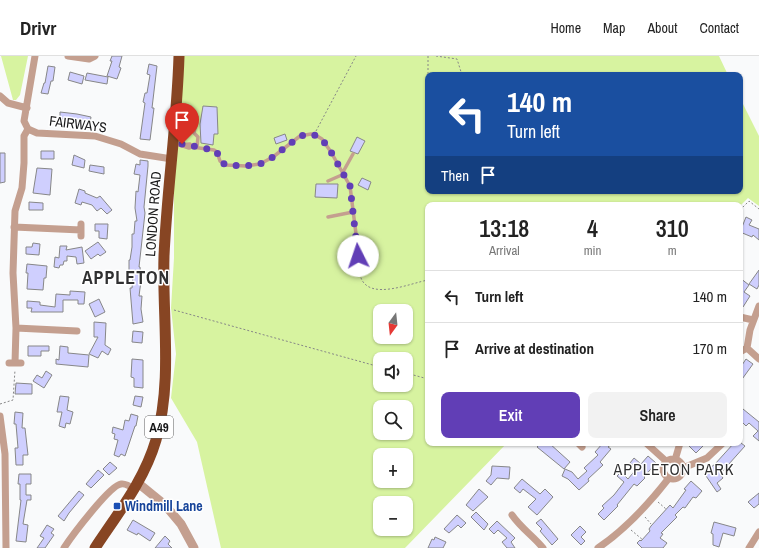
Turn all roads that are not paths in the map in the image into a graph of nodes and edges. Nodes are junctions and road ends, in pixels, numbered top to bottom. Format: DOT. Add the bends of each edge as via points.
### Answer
graph roads {
  1 [pos="35,56"];
  2 [pos="68,56"];
  3 [pos="95,56"];
  4 [pos="179,56"];
  5 [pos="0,96"];
  6 [pos="27,108"];
  7 [pos="197,117"];
  8 [pos="28,129"];
  9 [pos="176,145"];
  10 [pos="197,147"];
  11 [pos="353,154"];
  12 [pos="172,159"];
  13 [pos="343,173"];
  14 [pos="328,181"];
  15 [pos="353,212"];
  16 [pos="328,217"];
  17 [pos="14,227"];
  18 [pos="81,230"];
  19 [pos="356,234"];
  20 [pos="759,306"];
  21 [pos="743,318"];
  22 [pos="753,320"];
  23 [pos="16,328"];
  24 [pos="77,331"];
  25 [pos="747,348"];
  26 [pos="743,350"];
  27 [pos="759,359"];
  28 [pos="15,363"];
  29 [pos="0,416"];
  30 [pos="649,446"];
  31 [pos="679,446"];
  32 [pos="720,446"];
  33 [pos="676,460"];
  34 [pos="667,462"];
  35 [pos="683,468"];
  36 [pos="669,478"];
  37 [pos="136,486"];
  38 [pos="512,515"];
  39 [pos="759,532"];
  40 [pos="6,548"];
  41 [pos="64,548"];
  42 [pos="95,548"];
  43 [pos="194,548"];
  44 [pos="543,548"];
  45 [pos="599,548"];
  46 [pos="749,548"];
  1 -- 6 [label="street"];
  2 -- 3 [label="street" via="89,59"];
  4 -- 9 [label="highway, LONDON ROAD / A49"];
  5 -- 6 [label="street" via="8,103"];
  6 -- 8 [label="street" via="24,124"];
  7 -- 10 [label="lane" via="194,133 198,138"];
  8 -- 12 [label="street, FAIRWAYS" via="37,132 95,136 121,144 140,154"];
  8 -- 17 [label="street" via="24,136 22,188 15,212"];
  9 -- 10 [label="lane"];
  9 -- 12 [label="highway, LONDON ROAD / A49"];
  10 -- 13 [label="lane" via="214,150 220,161 226,165 246,166 267,162 300,136 314,135 322,139"];
  11 -- 13 [label="lane"];
  12 -- 37 [label="highway, LONDON ROAD / A49" via="164,255 165,395 155,441 145,470"];
  13 -- 14 [label="lane"];
  13 -- 15 [label="lane" via="350,186"];
  15 -- 16 [label="lane"];
  15 -- 19 [label="lane"];
  17 -- 18 [label="street"];
  17 -- 23 [label="street" via="13,295"];
  20 -- 22 [label="street"];
  21 -- 22 [label="street"];
  22 -- 25 [label="street"];
  23 -- 24 [label="street"];
  23 -- 28 [label="street"];
  25 -- 26 [label="street"];
  25 -- 27 [label="street"];
  29 -- 40 [label="street" via="5,454"];
  30 -- 34 [label="street"];
  31 -- 33 [label="street"];
  32 -- 35 [label="street" via="707,458"];
  33 -- 34 [label="street"];
  33 -- 35 [label="street"];
  34 -- 36 [label="street" via="664,470"];
  35 -- 36 [label="street" via="680,476 675,479"];
  36 -- 45 [label="street" via="640,513"];
  37 -- 41 [label="street" via="118,484 85,520"];
  37 -- 42 [label="highway, LONDON ROAD / A49"];
  37 -- 43 [label="street" via="165,505 181,524"];
  38 -- 44 [label="street" via="520,527"];
  39 -- 46 [label="street"];
}
